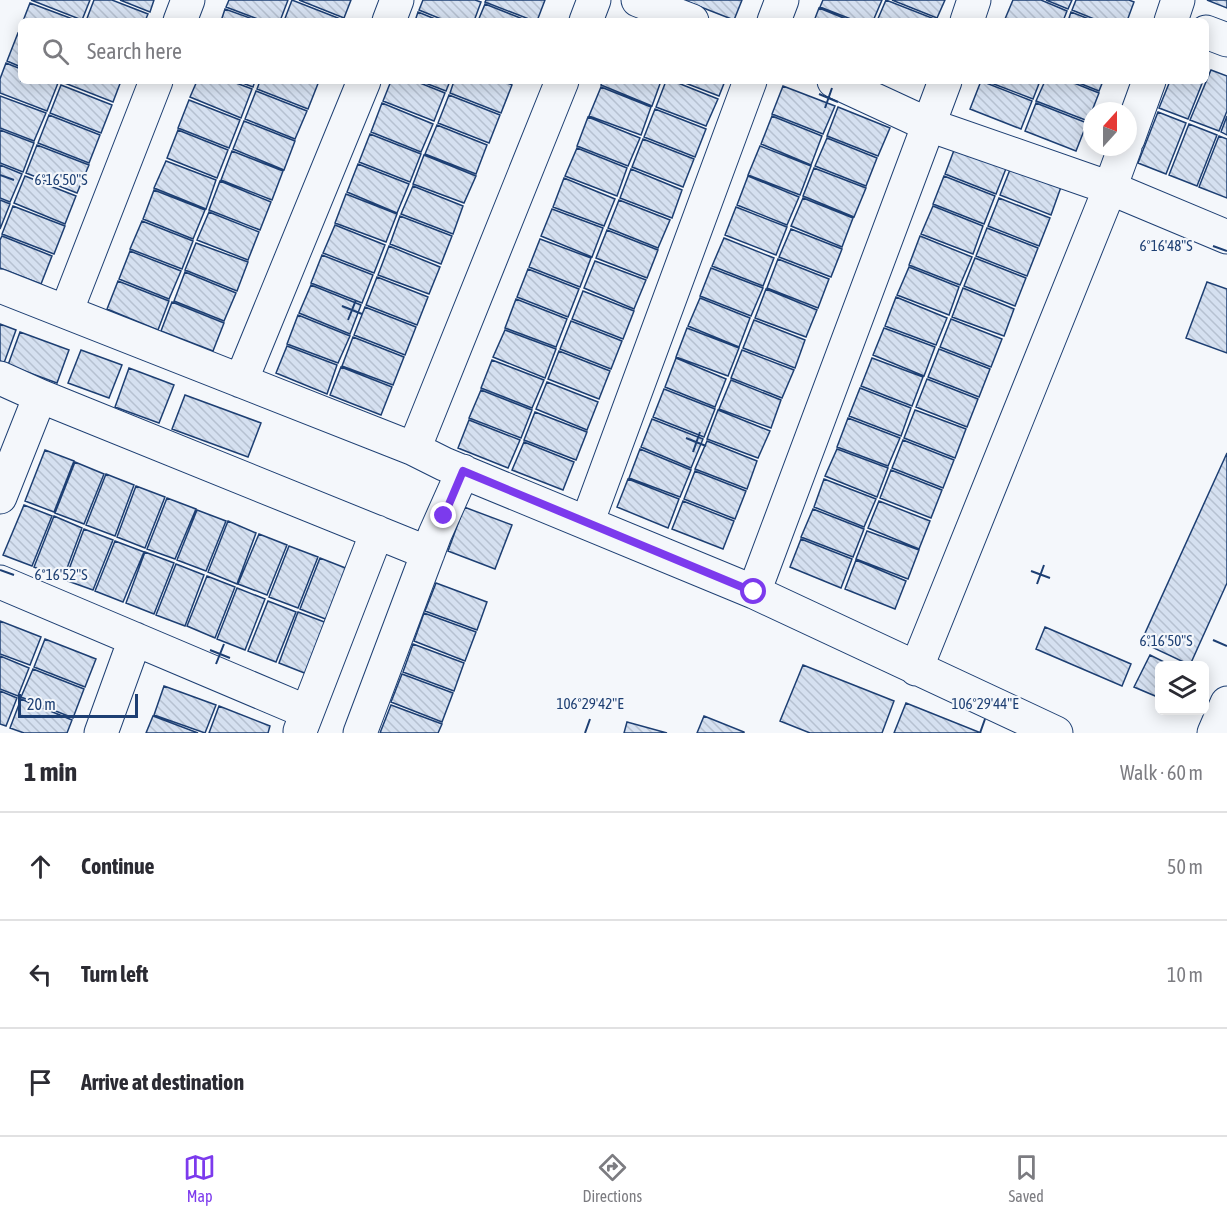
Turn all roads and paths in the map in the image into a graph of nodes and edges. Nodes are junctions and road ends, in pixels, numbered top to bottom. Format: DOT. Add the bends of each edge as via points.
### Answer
graph roads {
  1 [pos="188,0"];
  2 [pos="397,0"];
  3 [pos="594,0"];
  4 [pos="638,0"];
  5 [pos="782,0"];
  6 [pos="974,0"];
  7 [pos="181,18"];
  8 [pos="390,18"];
  9 [pos="587,18"];
  10 [pos="684,18"];
  11 [pos="775,18"];
  12 [pos="968,18"];
  13 [pos="1209,33"];
  14 [pos="1227,40"];
  15 [pos="155,84"];
  16 [pos="363,84"];
  17 [pos="561,84"];
  18 [pos="749,84"];
  19 [pos="841,84"];
  20 [pos="944,84"];
  21 [pos="1148,84"];
  22 [pos="1137,114"];
  23 [pos="929,124"];
  24 [pos="1122,156"];
  25 [pos="1110,188"];
  26 [pos="1227,237"];
  27 [pos="0,286"];
  28 [pos="66,312"];
  29 [pos="0,378"];
  30 [pos="241,381"];
  31 [pos="40,396"];
  32 [pos="414,449"];
  33 [pos="463,471"];
  34 [pos="0,497"];
  35 [pos="587,523"];
  36 [pos="377,532"];
  37 [pos="428,553"];
  38 [pos="0,582"];
  39 [pos="754,592"];
  40 [pos="135,639"];
  41 [pos="916,669"];
  42 [pos="1227,703"];
  43 [pos="303,723"];
  44 [pos="101,733"];
  45 [pos="360,733"];
  46 [pos="1056,733"];
  47 [pos="1214,733"];
  1 -- 7 [label="street"];
  2 -- 8 [label="street"];
  3 -- 9 [label="street"];
  4 -- 10 [label="street"];
  5 -- 11 [label="street"];
  6 -- 12 [label="street"];
  13 -- 14 [label="street"];
  15 -- 28 [label="street"];
  16 -- 30 [label="street"];
  17 -- 32 [label="street"];
  18 -- 35 [label="street"];
  19 -- 23 [label="street"];
  20 -- 23 [label="street"];
  21 -- 22 [label="street"];
  23 -- 25 [label="street"];
  23 -- 39 [label="street"];
  24 -- 25 [label="street"];
  25 -- 26 [label="street"];
  25 -- 41 [label="street"];
  27 -- 28 [label="street"];
  28 -- 30 [label="street"];
  29 -- 31 [label="street"];
  30 -- 32 [label="street"];
  31 -- 34 [label="street"];
  31 -- 36 [label="street"];
  32 -- 33 [label="street"];
  33 -- 35 [label="street"];
  33 -- 37 [label="street"];
  35 -- 39 [label="street"];
  36 -- 37 [label="street"];
  36 -- 43 [label="street"];
  37 -- 45 [label="street"];
  38 -- 40 [label="street"];
  39 -- 41 [label="street"];
  40 -- 43 [label="street"];
  40 -- 44 [label="street"];
  41 -- 46 [label="street"];
  42 -- 47 [label="street"];
}
